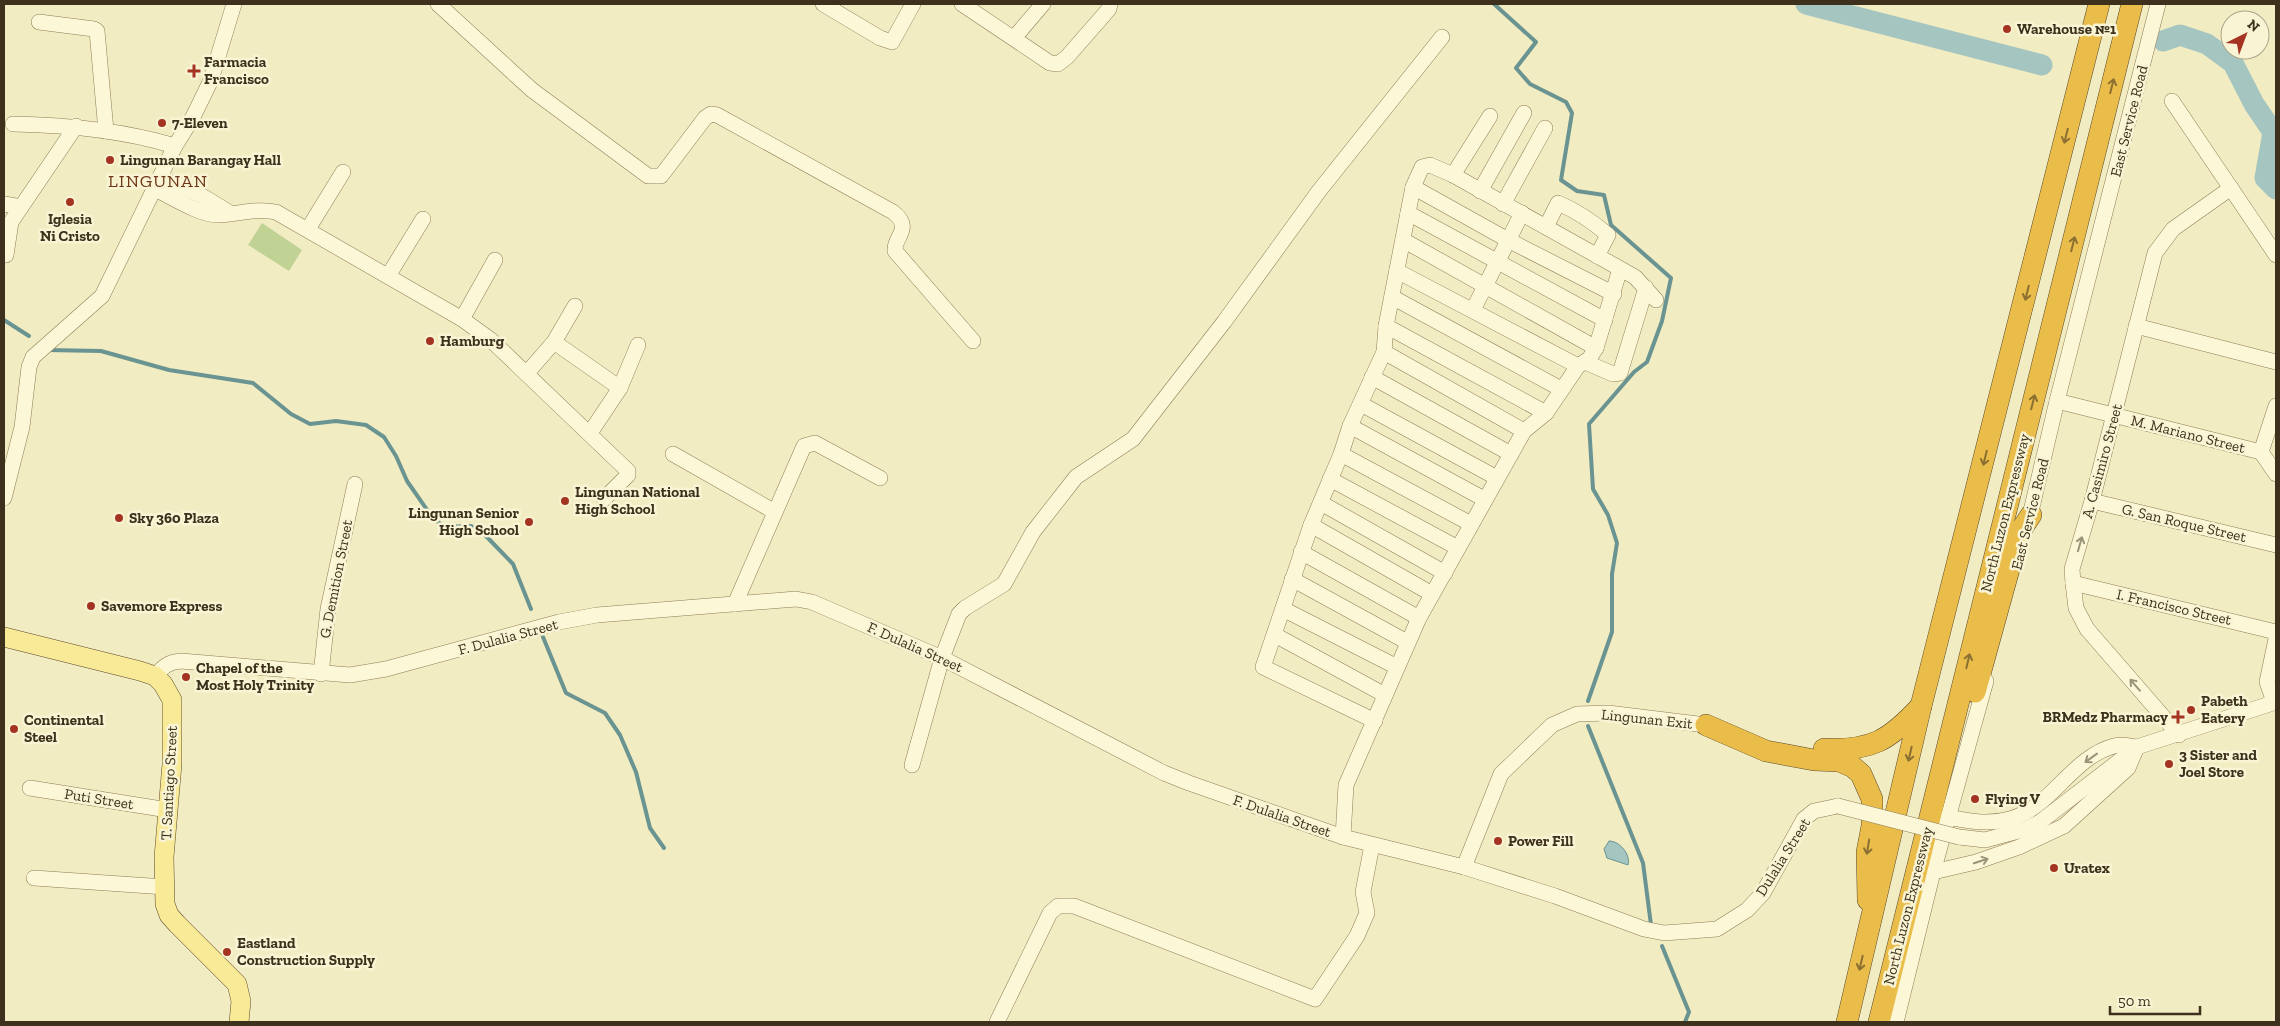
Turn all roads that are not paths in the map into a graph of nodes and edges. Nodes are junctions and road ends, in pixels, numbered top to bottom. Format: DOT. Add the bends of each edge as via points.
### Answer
graph roads {
  1 [pos="234,4"];
  2 [pos="438,4"];
  3 [pos="823,4"];
  4 [pos="913,4"];
  5 [pos="962,4"];
  6 [pos="1043,4"];
  7 [pos="1110,4"];
  8 [pos="2100,4"];
  9 [pos="2132,4"];
  10 [pos="2158,4"];
  11 [pos="39,22"];
  12 [pos="1442,37"];
  13 [pos="1014,38"];
  14 [pos="2172,101"];
  15 [pos="1524,113"];
  16 [pos="1490,116"];
  17 [pos="13,124"];
  18 [pos="76,126"];
  19 [pos="1545,128"];
  20 [pos="106,130"];
  21 [pos="175,146"];
  22 [pos="343,172"];
  23 [pos="1453,175"];
  24 [pos="158,183"];
  25 [pos="1414,187"];
  26 [pos="2230,188"];
  27 [pos="1480,191"];
  28 [pos="4,204"];
  29 [pos="1503,204"];
  30 [pos="21,207"];
  31 [pos="1408,213"];
  32 [pos="1522,213"];
  33 [pos="423,219"];
  34 [pos="1546,227"];
  35 [pos="308,229"];
  36 [pos="1403,240"];
  37 [pos="1508,240"];
  38 [pos="6,255"];
  39 [pos="2276,255"];
  40 [pos="1597,256"];
  41 [pos="495,260"];
  42 [pos="1496,262"];
  43 [pos="1620,269"];
  44 [pos="1397,271"];
  45 [pos="388,276"];
  46 [pos="1484,286"];
  47 [pos="1646,288"];
  48 [pos="1614,294"];
  49 [pos="1392,298"];
  50 [pos="1656,300"];
  51 [pos="575,306"];
  52 [pos="1473,310"];
  53 [pos="462,319"];
  54 [pos="1604,320"];
  55 [pos="1386,326"];
  56 [pos="2136,326"];
  57 [pos="973,341"];
  58 [pos="554,342"];
  59 [pos="638,345"];
  60 [pos="1596,348"];
  61 [pos="1384,352"];
  62 [pos="2276,362"];
  63 [pos="1581,364"];
  64 [pos="527,372"];
  65 [pos="1372,377"];
  66 [pos="620,388"];
  67 [pos="1561,389"];
  68 [pos="2057,401"];
  69 [pos="1361,404"];
  70 [pos="2276,406"];
  71 [pos="1546,413"];
  72 [pos="2114,415"];
  73 [pos="1350,426"];
  74 [pos="1524,430"];
  75 [pos="590,434"];
  76 [pos="2262,452"];
  77 [pos="673,454"];
  78 [pos="1341,454"];
  79 [pos="1511,454"];
  80 [pos="2276,474"];
  81 [pos="880,478"];
  82 [pos="1497,478"];
  83 [pos="1330,479"];
  84 [pos="355,484"];
  85 [pos="4,498"];
  86 [pos="604,499"];
  87 [pos="1484,499"];
  88 [pos="2092,501"];
  89 [pos="1321,503"];
  90 [pos="774,512"];
  91 [pos="2031,515"];
  92 [pos="1471,524"];
  93 [pos="1311,526"];
  94 [pos="2276,545"];
  95 [pos="1458,548"];
  96 [pos="1301,552"];
  97 [pos="1445,573"];
  98 [pos="1292,580"];
  99 [pos="2073,583"];
  100 [pos="1432,594"];
  101 [pos="735,604"];
  102 [pos="1284,609"];
  103 [pos="1419,618"];
  104 [pos="2276,632"];
  105 [pos="1276,635"];
  106 [pos="4,637"];
  107 [pos="2276,639"];
  108 [pos="1407,642"];
  109 [pos="942,658"];
  110 [pos="1397,667"];
  111 [pos="321,674"];
  112 [pos="154,676"];
  113 [pos="1385,695"];
  114 [pos="2275,702"];
  115 [pos="1921,706"];
  116 [pos="1374,721"];
  117 [pos="1706,725"];
  118 [pos="2179,735"];
  119 [pos="2137,747"];
  120 [pos="912,765"];
  121 [pos="30,788"];
  122 [pos="1937,794"];
  123 [pos="168,810"];
  124 [pos="1948,817"];
  125 [pos="1343,837"];
  126 [pos="1372,845"];
  127 [pos="1464,867"];
  128 [pos="1933,872"];
  129 [pos="34,878"];
  130 [pos="165,887"];
  131 [pos="1644,929"];
  132 [pos="1868,930"];
  133 [pos="239,1022"];
  134 [pos="997,1022"];
  135 [pos="1847,1022"];
  136 [pos="1879,1022"];
  137 [pos="1896,1022"];
  1 -- 21 [label="street" via="211,80"];
  2 -- 57 [label="street" via="532,90 648,176 661,176 711,114 893,212 902,223 895,251"];
  3 -- 4 [label="street" via="892,42"];
  5 -- 13 [label="street"];
  6 -- 13 [label="street"];
  7 -- 13 [label="street" via="1085,37 1058,64 1050,63"];
  8 -- 115 [label="highway, one-way"];
  122 -- 9 [label="highway, North Luzon Expressway, one-way" via="1977,621"];
  10 -- 68 [label="street, East Service Road"];
  11 -- 20 [label="street" via="97,31"];
  12 -- 109 [label="street" via="1319,191 1224,322 1133,439 1076,477 1033,532 1004,584 959,614"];
  14 -- 26 [label="street"];
  15 -- 27 [label="street"];
  16 -- 23 [label="street"];
  17 -- 18 [label="street"];
  18 -- 20 [label="street"];
  18 -- 30 [label="street"];
  19 -- 29 [label="street"];
  20 -- 21 [label="street" via="139,135"];
  21 -- 24 [label="street"];
  22 -- 35 [label="street"];
  23 -- 25 [label="street" via="1430,165 1422,167"];
  23 -- 27 [label="street"];
  24 -- 35 [label="street" via="230,213 262,209 276,212"];
  24 -- 85 [label="street" via="102,296 33,357 22,427"];
  25 -- 31 [label="street"];
  25 -- 37 [label="street"];
  26 -- 39 [label="street"];
  26 -- 56 [label="street, A. Casimiro Street" via="2173,229 2155,253"];
  27 -- 29 [label="street"];
  28 -- 30 [label="street"];
  29 -- 32 [label="street"];
  30 -- 38 [label="street" via="11,222"];
  31 -- 36 [label="street"];
  31 -- 42 [label="street"];
  32 -- 34 [label="street"];
  32 -- 37 [label="street"];
  33 -- 45 [label="street"];
  34 -- 40 [label="street"];
  34 -- 40 [label="street" via="1558,203 1574,210 1608,235"];
  35 -- 45 [label="street"];
  36 -- 44 [label="street"];
  36 -- 46 [label="street"];
  37 -- 42 [label="street"];
  37 -- 48 [label="street"];
  40 -- 43 [label="street"];
  41 -- 53 [label="street"];
  42 -- 46 [label="street"];
  42 -- 54 [label="street"];
  43 -- 47 [label="street"];
  43 -- 48 [label="street"];
  44 -- 49 [label="street"];
  44 -- 52 [label="street"];
  45 -- 53 [label="street"];
  46 -- 52 [label="street"];
  46 -- 60 [label="street"];
  47 -- 50 [label="street"];
  47 -- 63 [label="street" via="1620,373 1613,374"];
  48 -- 54 [label="street"];
  49 -- 55 [label="street"];
  49 -- 67 [label="street"];
  51 -- 58 [label="street"];
  52 -- 63 [label="street"];
  53 -- 64 [label="street"];
  54 -- 60 [label="street"];
  55 -- 61 [label="street"];
  55 -- 71 [label="street"];
  56 -- 62 [label="street"];
  56 -- 72 [label="street, A. Casimiro Street"];
  58 -- 64 [label="street"];
  58 -- 66 [label="street"];
  59 -- 66 [label="street"];
  60 -- 63 [label="street"];
  61 -- 65 [label="street"];
  61 -- 74 [label="street"];
  63 -- 67 [label="street"];
  64 -- 75 [label="street"];
  65 -- 69 [label="street"];
  65 -- 79 [label="street"];
  66 -- 75 [label="street"];
  67 -- 71 [label="street"];
  68 -- 72 [label="street, M. Mariano Street"];
  68 -- 91 [label="street, East Service Road"];
  69 -- 73 [label="street"];
  69 -- 82 [label="street"];
  70 -- 76 [label="street"];
  71 -- 74 [label="street"];
  72 -- 76 [label="street, M. Mariano Street"];
  72 -- 88 [label="street, A. Casimiro Street"];
  73 -- 78 [label="street"];
  73 -- 87 [label="street"];
  74 -- 79 [label="street"];
  75 -- 86 [label="street" via="628,471 628,475"];
  76 -- 80 [label="street"];
  77 -- 90 [label="street"];
  78 -- 83 [label="street"];
  78 -- 92 [label="street"];
  79 -- 82 [label="street"];
  81 -- 90 [label="street" via="815,443 808,443"];
  82 -- 87 [label="street"];
  83 -- 89 [label="street"];
  83 -- 95 [label="street"];
  84 -- 111 [label="street, G. Demition Street" via="328,609"];
  87 -- 92 [label="street"];
  88 -- 94 [label="street, G. San Roque Street"];
  99 -- 88 [label="street, A. Casimiro Street, one-way" via="2072,569"];
  89 -- 93 [label="street"];
  89 -- 97 [label="street"];
  90 -- 101 [label="street"];
  91 -- 122 [label="highway" via="2019,533 1958,757"];
  91 -- 124 [label="street, East Service Road"];
  92 -- 95 [label="street"];
  93 -- 96 [label="street"];
  93 -- 100 [label="street"];
  95 -- 97 [label="street"];
  96 -- 98 [label="street"];
  96 -- 103 [label="street"];
  97 -- 100 [label="street"];
  98 -- 102 [label="street"];
  98 -- 108 [label="street"];
  99 -- 104 [label="street, I. Francisco Street"];
  118 -- 99 [label="street, A. Casimiro Street, one-way" via="2087,629 2076,608"];
  100 -- 103 [label="street"];
  101 -- 109 [label="street, F. Dulalia Street" via="812,602"];
  101 -- 111 [label="street, F. Dulalia Street" via="597,615 559,622 386,669 350,675"];
  102 -- 105 [label="street"];
  102 -- 110 [label="street"];
  103 -- 108 [label="street"];
  105 -- 113 [label="street"];
  105 -- 116 [label="street" via="1263,667"];
  106 -- 112 [label="main road"];
  107 -- 114 [label="street" via="2267,682"];
  108 -- 110 [label="street"];
  109 -- 120 [label="street"];
  109 -- 125 [label="street, F. Dulalia Street" via="1164,773"];
  110 -- 113 [label="street"];
  111 -- 112 [label="street, F. Dulalia Street" via="182,661 164,666"];
  112 -- 123 [label="main road, T. Santiago Street" via="172,700"];
  113 -- 116 [label="street"];
  114 -- 118 [label="street"];
  115 -- 117 [label="highway" via="1882,740 1866,748 1847,750 1798,748"];
  115 -- 132 [label="highway, one-way"];
  116 -- 125 [label="street" via="1346,785"];
  117 -- 127 [label="street, Lingunan Exit" via="1608,713 1577,714 1552,725 1501,774"];
  117 -- 132 [label="highway, one-way" via="1766,751 1839,761 1862,774 1872,799 1872,826 1867,852"];
  118 -- 119 [label="street"];
  119 -- 124 [label="street, one-way" via="2115,746 2095,755 2026,812 2010,818 1988,823"];
  128 -- 119 [label="street, one-way" via="2019,848 2064,826 2128,768"];
  119 -- 131 [label="street, Dulalia Street, bridge" via="2040,822 1984,840 1959,837 1838,806 1814,811 1804,819 1763,893 1747,910 1717,929 1664,933"];
  121 -- 123 [label="street, Puti Street"];
  122 -- 136 [label="highway, North Luzon Expressway"];
  123 -- 130 [label="main road, T. Santiago Street"];
  124 -- 128 [label="street, East Service Road"];
  125 -- 126 [label="street, F. Dulalia Street"];
  126 -- 127 [label="street, F. Dulalia Street"];
  126 -- 134 [label="street" via="1363,892 1367,912 1357,936 1315,999 1074,906 1058,906 1050,912"];
  127 -- 131 [label="street, F. Dulalia Street"];
  128 -- 137 [label="street, East Service Road"];
  129 -- 130 [label="street"];
  130 -- 133 [label="main road, T. Santiago Street" via="169,915 237,984 241,1001"];
  132 -- 135 [label="highway, one-way"];
}
